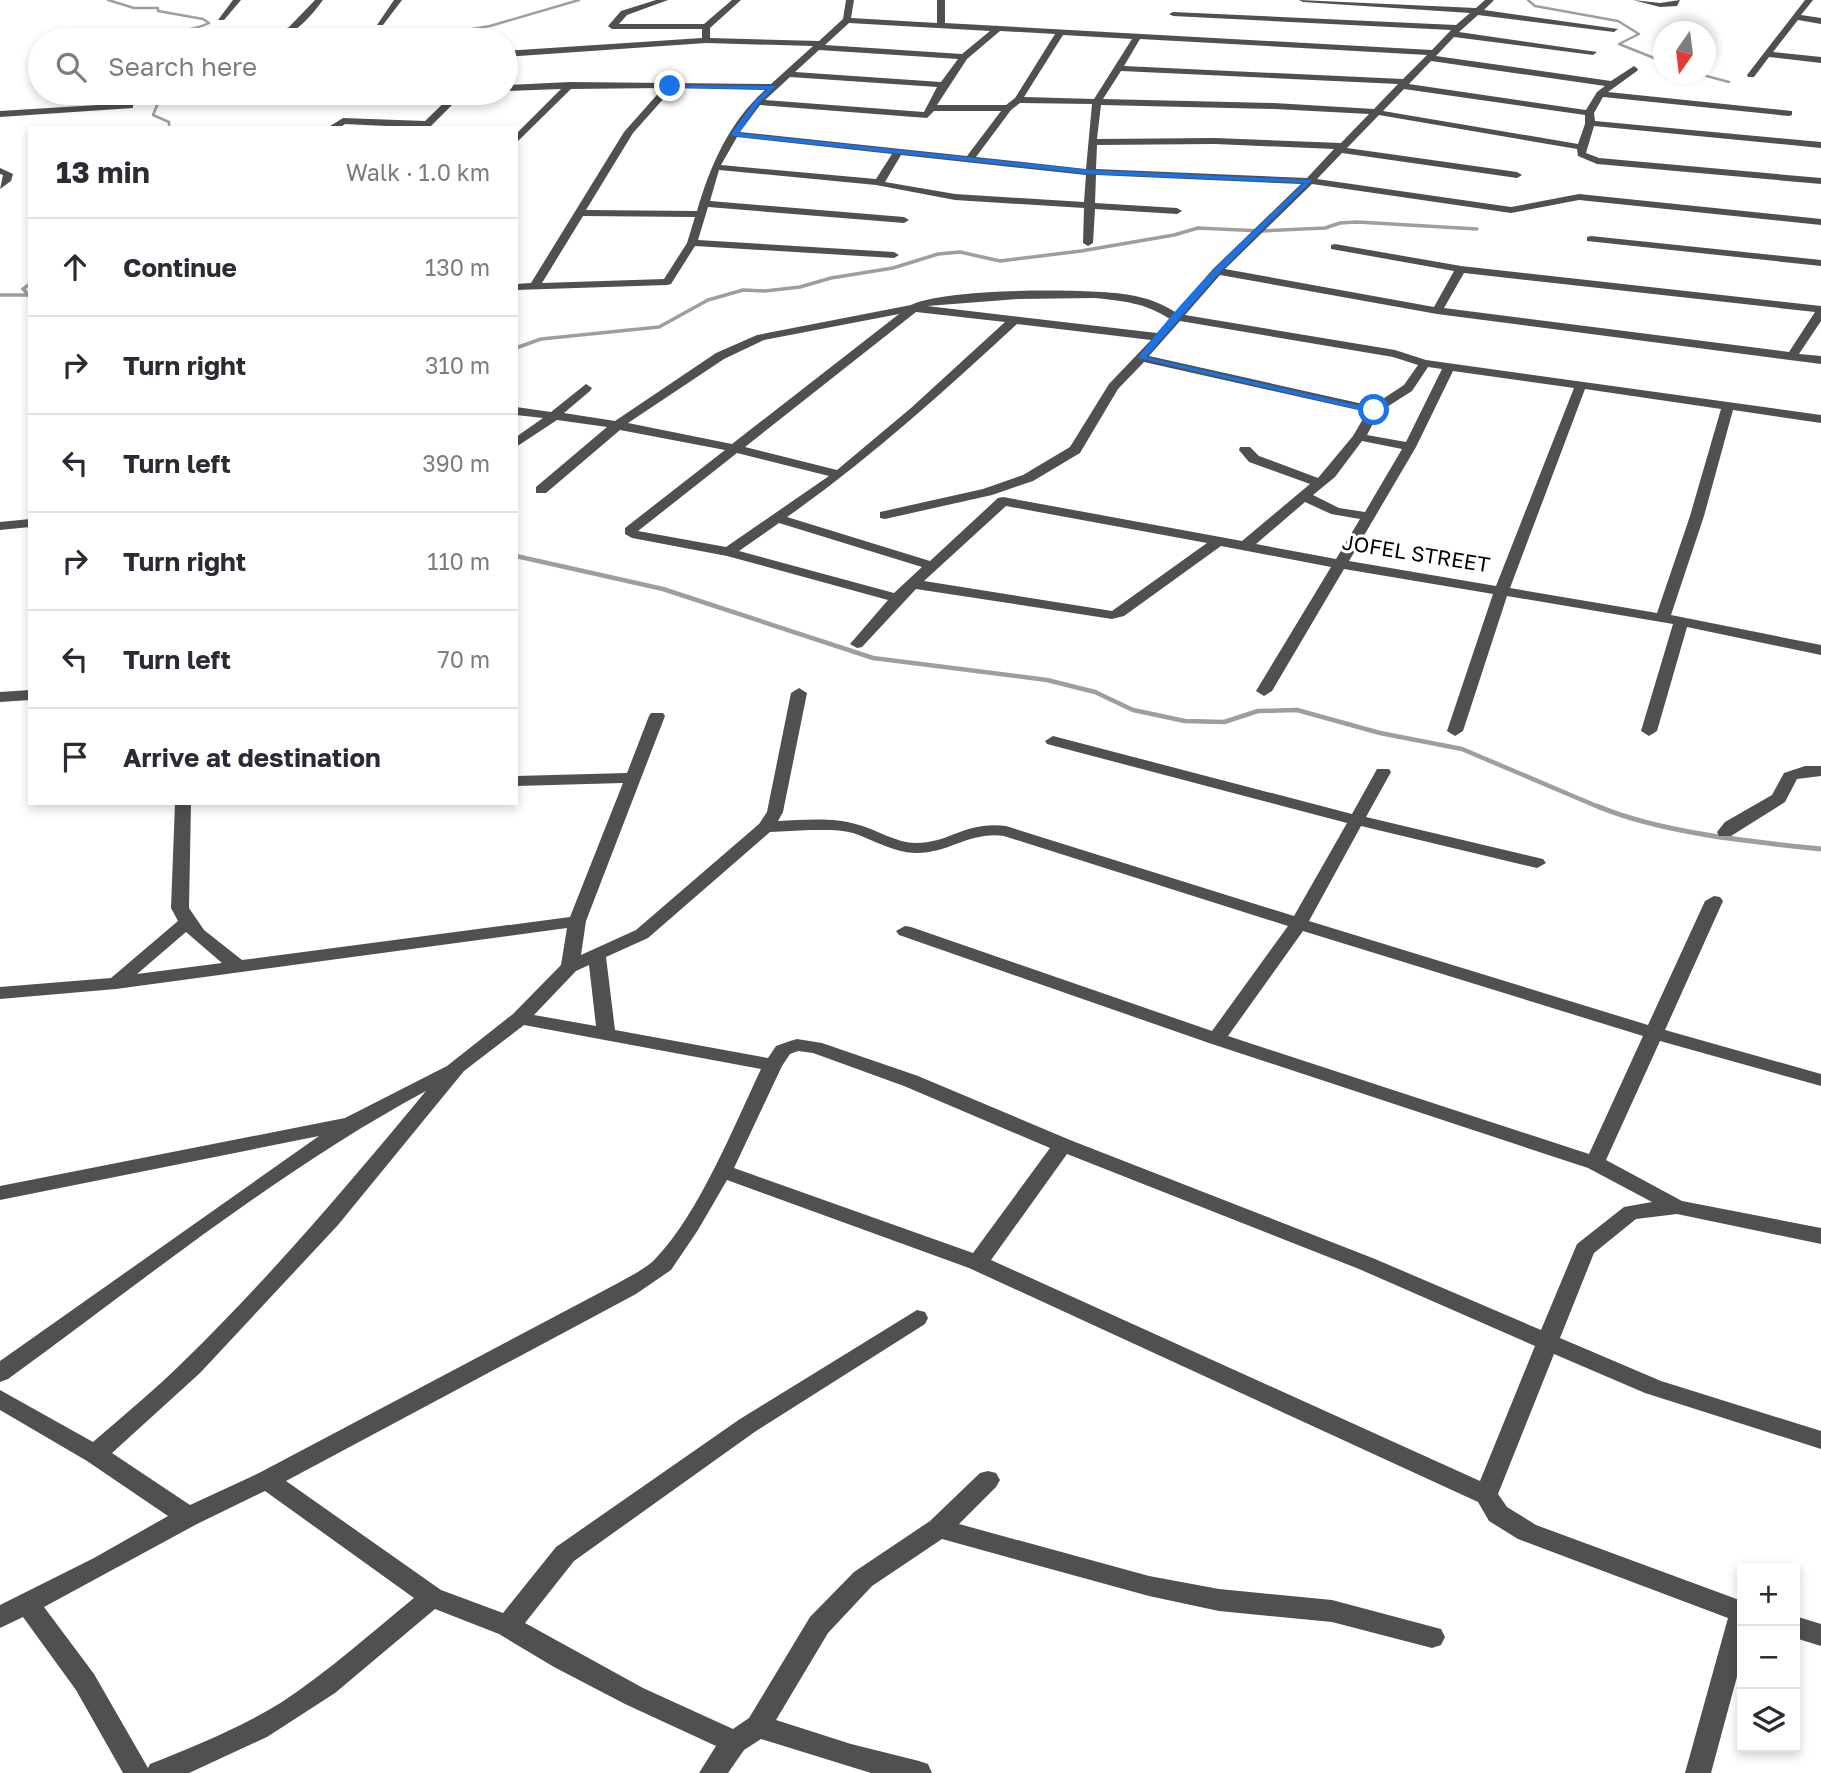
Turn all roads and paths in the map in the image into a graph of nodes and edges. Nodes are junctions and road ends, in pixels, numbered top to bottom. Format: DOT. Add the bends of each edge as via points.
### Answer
graph roads {
  1 [pos="237,0"];
  2 [pos="319,0"];
  3 [pos="398,0"];
  4 [pos="664,0"];
  5 [pos="737,0"];
  6 [pos="850,0"];
  7 [pos="941,0"];
  8 [pos="1175,0"];
  9 [pos="1303,0"];
  10 [pos="1490,0"];
  11 [pos="1637,0"];
  12 [pos="1676,0"];
  13 [pos="1809,0"];
  14 [pos="1359,1"];
  15 [pos="1479,12"];
  16 [pos="1173,14"];
  17 [pos="1795,17"];
  18 [pos="221,18"];
  19 [pos="847,20"];
  20 [pos="1821,21"];
  21 [pos="380,23"];
  22 [pos="941,24"];
  23 [pos="706,27"];
  24 [pos="294,28"];
  25 [pos="997,29"];
  26 [pos="1615,29"];
  27 [pos="1455,31"];
  28 [pos="1060,33"];
  29 [pos="1139,36"];
  30 [pos="1162,37"];
  31 [pos="706,40"];
  32 [pos="819,45"];
  33 [pos="1593,51"];
  34 [pos="518,53"];
  35 [pos="1766,54"];
  36 [pos="1433,56"];
  37 [pos="964,57"];
  38 [pos="1821,60"];
  39 [pos="1119,68"];
  40 [pos="1634,69"];
  41 [pos="788,74"];
  42 [pos="1751,75"];
  43 [pos="1404,84"];
  44 [pos="1611,84"];
  45 [pos="570,85"];
  46 [pos="943,85"];
  47 [pos="670,86"];
  48 [pos="518,87"];
  49 [pos="774,87"];
  50 [pos="1601,94"];
  51 [pos="1018,100"];
  52 [pos="757,102"];
  53 [pos="1097,102"];
  54 [pos="446,105"];
  55 [pos="130,106"];
  56 [pos="932,108"];
  57 [pos="1008,108"];
  58 [pos="1375,112"];
  59 [pos="1789,113"];
  60 [pos="0,114"];
  61 [pos="1590,118"];
  62 [pos="335,126"];
  63 [pos="424,126"];
  64 [pos="734,134"];
  65 [pos="518,138"];
  66 [pos="1092,142"];
  67 [pos="1821,145"];
  68 [pos="1581,147"];
  69 [pos="1340,148"];
  70 [pos="900,150"];
  71 [pos="970,158"];
  72 [pos="715,167"];
  73 [pos="0,171"];
  74 [pos="1090,172"];
  75 [pos="1517,175"];
  76 [pos="1310,181"];
  77 [pos="1821,181"];
  78 [pos="879,182"];
  79 [pos="0,187"];
  80 [pos="1089,206"];
  81 [pos="703,209"];
  82 [pos="1177,211"];
  83 [pos="579,213"];
  84 [pos="904,220"];
  85 [pos="1821,222"];
  86 [pos="1591,239"];
  87 [pos="692,243"];
  88 [pos="1088,243"];
  89 [pos="1335,247"];
  90 [pos="894,255"];
  91 [pos="1821,263"];
  92 [pos="1461,269"];
  93 [pos="1217,271"];
  94 [pos="518,287"];
  95 [pos="534,287"];
  96 [pos="914,309"];
  97 [pos="1437,311"];
  98 [pos="1821,311"];
  99 [pos="1175,317"];
  100 [pos="1014,320"];
  101 [pos="1157,337"];
  102 [pos="1793,356"];
  103 [pos="1142,358"];
  104 [pos="1821,360"];
  105 [pos="1425,363"];
  106 [pos="1449,366"];
  107 [pos="1581,385"];
  108 [pos="586,388"];
  109 [pos="1728,406"];
  110 [pos="1374,410"];
  111 [pos="518,411"];
  112 [pos="555,415"];
  113 [pos="1821,419"];
  114 [pos="619,424"];
  115 [pos="1359,437"];
  116 [pos="518,442"];
  117 [pos="736,447"];
  118 [pos="1410,447"];
  119 [pos="1245,450"];
  120 [pos="839,475"];
  121 [pos="1320,483"];
  122 [pos="541,490"];
  123 [pos="1303,496"];
  124 [pos="885,515"];
  125 [pos="1366,516"];
  126 [pos="776,518"];
  127 [pos="28,523"];
  128 [pos="0,526"];
  129 [pos="1219,541"];
  130 [pos="1245,546"];
  131 [pos="728,552"];
  132 [pos="1340,564"];
  133 [pos="932,566"];
  134 [pos="913,583"];
  135 [pos="1502,589"];
  136 [pos="897,598"];
  137 [pos="1663,618"];
  138 [pos="1681,621"];
  139 [pos="857,644"];
  140 [pos="1821,650"];
  141 [pos="1264,691"];
  142 [pos="799,693"];
  143 [pos="28,695"];
  144 [pos="0,698"];
  145 [pos="657,716"];
  146 [pos="1455,731"];
  147 [pos="1649,731"];
  148 [pos="1053,741"];
  149 [pos="1821,771"];
  150 [pos="1383,772"];
  151 [pos="632,778"];
  152 [pos="518,781"];
  153 [pos="183,805"];
  154 [pos="1356,820"];
  155 [pos="766,827"];
  156 [pos="1725,832"];
  157 [pos="1537,863"];
  158 [pos="1714,901"];
  159 [pos="577,921"];
  160 [pos="1300,922"];
  161 [pos="186,923"];
  162 [pos="905,932"];
  163 [pos="597,956"];
  164 [pos="239,967"];
  165 [pos="570,967"];
  166 [pos="116,984"];
  167 [pos="0,993"];
  168 [pos="520,1018"];
  169 [pos="606,1034"];
  170 [pos="1655,1036"];
  171 [pos="1216,1039"];
  172 [pos="773,1065"];
  173 [pos="457,1067"];
  174 [pos="1821,1080"];
  175 [pos="353,1122"];
  176 [pos="1063,1145"];
  177 [pos="1595,1163"];
  178 [pos="722,1171"];
  179 [pos="0,1193"];
  180 [pos="1677,1207"];
  181 [pos="1821,1236"];
  182 [pos="977,1263"];
  183 [pos="917,1318"];
  184 [pos="1547,1341"];
  185 [pos="0,1373"];
  186 [pos="0,1399"];
  187 [pos="1821,1440"];
  188 [pos="95,1454"];
  189 [pos="267,1480"];
  190 [pos="988,1480"];
  191 [pos="1486,1496"];
  192 [pos="188,1517"];
  193 [pos="939,1528"];
  194 [pos="432,1597"];
  195 [pos="27,1603"];
  196 [pos="1737,1610"];
  197 [pos="0,1618"];
  198 [pos="509,1626"];
  199 [pos="1738,1626"];
  200 [pos="1800,1629"];
  201 [pos="1821,1635"];
  202 [pos="1432,1637"];
  203 [pos="758,1726"];
  204 [pos="735,1742"];
  205 [pos="137,1773"];
  206 [pos="159,1773"];
  207 [pos="712,1773"];
  208 [pos="919,1773"];
  209 [pos="1698,1773"];
  1 -- 18 [label="street"];
  2 -- 24 [label="street"];
  3 -- 21 [label="street"];
  4 -- 23 [label="street" via="624,13 612,26"];
  5 -- 23 [label="street"];
  6 -- 19 [label="street"];
  7 -- 22 [label="street"];
  8 -- 16 [label="street"];
  9 -- 14 [label="street"];
  10 -- 15 [label="street"];
  11 -- 12 [label="street" via="1660,5"];
  13 -- 17 [label="street"];
  14 -- 15 [label="street"];
  15 -- 26 [label="street"];
  15 -- 27 [label="street"];
  16 -- 27 [label="street"];
  16 -- 30 [label="street"];
  17 -- 20 [label="street"];
  17 -- 35 [label="street"];
  19 -- 22 [label="street"];
  19 -- 32 [label="street"];
  22 -- 25 [label="street"];
  23 -- 31 [label="street"];
  25 -- 28 [label="street"];
  25 -- 37 [label="street"];
  27 -- 33 [label="street"];
  27 -- 36 [label="street"];
  28 -- 29 [label="street"];
  28 -- 51 [label="street"];
  29 -- 30 [label="street"];
  29 -- 39 [label="street"];
  30 -- 36 [label="street"];
  31 -- 32 [label="street"];
  31 -- 34 [label="street"];
  32 -- 37 [label="street"];
  32 -- 41 [label="street"];
  35 -- 38 [label="street"];
  35 -- 42 [label="street"];
  36 -- 43 [label="street"];
  36 -- 44 [label="street"];
  37 -- 46 [label="street"];
  39 -- 43 [label="street"];
  39 -- 53 [label="street"];
  40 -- 44 [label="street"];
  41 -- 46 [label="street"];
  41 -- 49 [label="street"];
  43 -- 58 [label="street"];
  43 -- 61 [label="street"];
  44 -- 50 [label="street"];
  45 -- 47 [label="street"];
  45 -- 48 [label="street"];
  45 -- 65 [label="street"];
  46 -- 56 [label="street"];
  47 -- 49 [label="street"];
  47 -- 83 [label="street" via="629,132"];
  49 -- 52 [label="street"];
  50 -- 59 [label="street"];
  50 -- 61 [label="street"];
  51 -- 53 [label="street"];
  51 -- 57 [label="street"];
  52 -- 56 [label="street" via="919,116"];
  52 -- 64 [label="street"];
  53 -- 58 [label="street"];
  53 -- 66 [label="street"];
  54 -- 63 [label="street"];
  55 -- 60 [label="street"];
  56 -- 57 [label="street"];
  57 -- 71 [label="street"];
  58 -- 68 [label="street"];
  58 -- 69 [label="street"];
  61 -- 67 [label="street"];
  61 -- 68 [label="street"];
  62 -- 63 [label="street" via="343,121"];
  64 -- 70 [label="street"];
  64 -- 72 [label="street"];
  66 -- 69 [label="street" via="1215,141"];
  66 -- 74 [label="street"];
  68 -- 77 [label="street" via="1581,154 1597,161"];
  69 -- 75 [label="street"];
  69 -- 76 [label="street"];
  70 -- 71 [label="street"];
  70 -- 78 [label="street"];
  71 -- 74 [label="street"];
  72 -- 78 [label="street"];
  72 -- 81 [label="street"];
  73 -- 79 [label="street" via="8,174"];
  74 -- 76 [label="street"];
  74 -- 80 [label="street"];
  76 -- 85 [label="street" via="1511,210 1579,197"];
  76 -- 93 [label="street"];
  78 -- 80 [label="street" via="954,197"];
  80 -- 82 [label="street"];
  80 -- 88 [label="street"];
  81 -- 83 [label="street"];
  81 -- 84 [label="street"];
  81 -- 87 [label="street"];
  83 -- 95 [label="street"];
  86 -- 91 [label="street"];
  87 -- 90 [label="street"];
  87 -- 95 [label="street" via="664,283"];
  89 -- 92 [label="street"];
  92 -- 97 [label="street"];
  92 -- 98 [label="street"];
  93 -- 97 [label="street"];
  93 -- 99 [label="street"];
  94 -- 95 [label="street"];
  96 -- 99 [label="street" via="926,302 1066,295 1141,301 1166,307"];
  96 -- 100 [label="street"];
  96 -- 114 [label="street" via="761,337 720,356"];
  96 -- 117 [label="street"];
  97 -- 102 [label="street"];
  98 -- 102 [label="street"];
  99 -- 101 [label="street"];
  99 -- 105 [label="street"];
  100 -- 101 [label="street"];
  100 -- 120 [label="street"];
  101 -- 103 [label="street"];
  102 -- 104 [label="street"];
  103 -- 110 [label="street"];
  103 -- 124 [label="street" via="1113,387 1075,450 1056,462 1028,478 987,492"];
  105 -- 106 [label="street"];
  105 -- 110 [label="street" via="1408,388"];
  106 -- 107 [label="street"];
  106 -- 118 [label="street"];
  107 -- 109 [label="street"];
  107 -- 135 [label="street"];
  108 -- 112 [label="street"];
  109 -- 113 [label="street"];
  109 -- 137 [label="street"];
  110 -- 115 [label="street"];
  111 -- 112 [label="street"];
  112 -- 114 [label="street"];
  112 -- 116 [label="street"];
  114 -- 117 [label="street"];
  114 -- 122 [label="street"];
  115 -- 118 [label="street"];
  115 -- 121 [label="street"];
  117 -- 120 [label="street"];
  117 -- 131 [label="street" via="630,531"];
  118 -- 125 [label="street"];
  119 -- 121 [label="street" via="1254,459"];
  120 -- 126 [label="street"];
  121 -- 123 [label="street"];
  123 -- 125 [label="street" via="1336,511"];
  123 -- 130 [label="street"];
  125 -- 132 [label="street"];
  126 -- 131 [label="street"];
  126 -- 133 [label="street"];
  127 -- 128 [label="street"];
  129 -- 130 [label="street, JOFEL STREET"];
  129 -- 133 [label="street, JOFEL STREET" via="1003,501"];
  129 -- 134 [label="street" via="1112,615"];
  130 -- 132 [label="street, JOFEL STREET"];
  131 -- 136 [label="street"];
  132 -- 135 [label="street, JOFEL STREET"];
  132 -- 141 [label="street"];
  133 -- 134 [label="street"];
  134 -- 136 [label="street"];
  135 -- 137 [label="street, JOFEL STREET"];
  135 -- 146 [label="street"];
  136 -- 139 [label="street"];
  137 -- 138 [label="street, JOFEL STREET"];
  138 -- 140 [label="street, JOFEL STREET"];
  138 -- 147 [label="street"];
  142 -- 155 [label="street" via="775,812"];
  143 -- 144 [label="street"];
  145 -- 151 [label="street"];
  148 -- 154 [label="street"];
  149 -- 156 [label="street" via="1790,776 1779,798"];
  150 -- 154 [label="street"];
  151 -- 152 [label="street"];
  151 -- 159 [label="street"];
  153 -- 161 [label="street" via="180,908"];
  154 -- 157 [label="street"];
  154 -- 160 [label="street"];
  155 -- 160 [label="street" via="849,828 890,844 922,848 981,827 993,828"];
  155 -- 163 [label="street" via="642,934"];
  158 -- 170 [label="street"];
  159 -- 164 [label="street"];
  159 -- 165 [label="street"];
  160 -- 170 [label="street"];
  160 -- 171 [label="street"];
  161 -- 164 [label="street" via="198,938"];
  161 -- 166 [label="street"];
  162 -- 171 [label="street"];
  163 -- 165 [label="street"];
  163 -- 169 [label="street"];
  164 -- 166 [label="street"];
  165 -- 168 [label="street"];
  166 -- 167 [label="street"];
  168 -- 169 [label="street"];
  168 -- 173 [label="street"];
  169 -- 172 [label="street"];
  170 -- 174 [label="street"];
  170 -- 177 [label="street"];
  171 -- 177 [label="street"];
  172 -- 176 [label="street" via="783,1050 797,1045 816,1047 911,1080"];
  172 -- 178 [label="street"];
  173 -- 175 [label="street"];
  173 -- 188 [label="street" via="331,1220 192,1367"];
  175 -- 179 [label="street"];
  175 -- 185 [label="street"];
  176 -- 182 [label="street"];
  176 -- 184 [label="street" via="1265,1223"];
  177 -- 180 [label="street"];
  178 -- 182 [label="street"];
  178 -- 189 [label="street" via="663,1265 628,1288"];
  180 -- 181 [label="street"];
  180 -- 184 [label="street" via="1632,1212 1585,1249"];
  182 -- 191 [label="street"];
  183 -- 198 [label="street" via="748,1425 565,1554"];
  184 -- 187 [label="street" via="1654,1387"];
  184 -- 191 [label="street"];
  186 -- 188 [label="street"];
  188 -- 192 [label="street"];
  189 -- 192 [label="street"];
  189 -- 194 [label="street"];
  190 -- 193 [label="street"];
  191 -- 196 [label="street" via="1498,1514 1527,1532"];
  192 -- 195 [label="street"];
  193 -- 202 [label="street" via="1149,1586 1219,1600 1332,1612"];
  193 -- 203 [label="street" via="863,1579 820,1625"];
  194 -- 198 [label="street"];
  194 -- 206 [label="street" via="290,1710 225,1747"];
  195 -- 197 [label="street"];
  195 -- 205 [label="street" via="85,1682"];
  198 -- 204 [label="street" via="563,1660"];
  199 -- 209 [label="street"];
  200 -- 201 [label="street"];
  203 -- 204 [label="street"];
  203 -- 208 [label="street"];
  204 -- 207 [label="street"];
}
